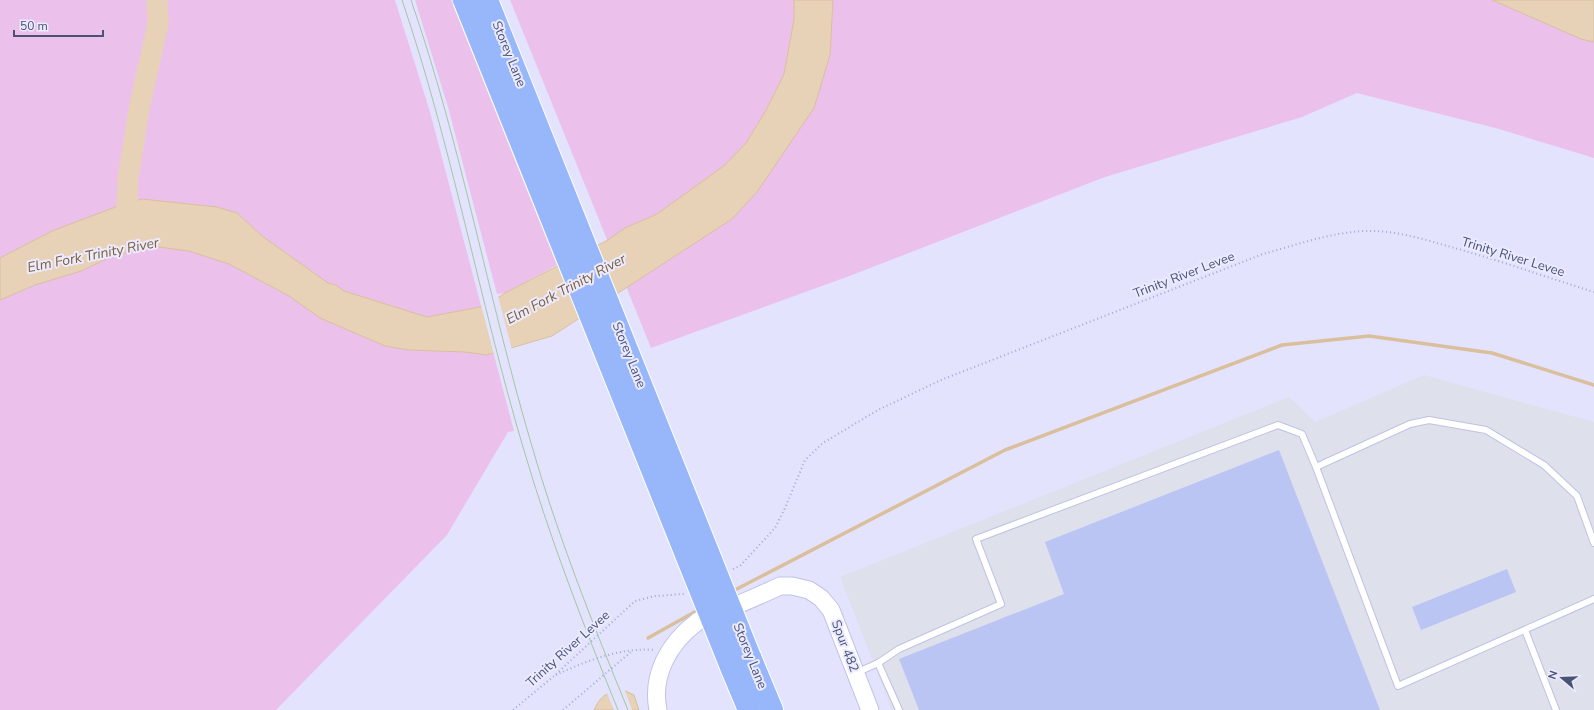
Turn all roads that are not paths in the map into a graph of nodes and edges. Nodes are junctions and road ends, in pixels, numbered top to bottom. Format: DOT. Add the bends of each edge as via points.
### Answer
graph roads {
  1 [pos="464,0"];
  2 [pos="487,0"];
  3 [pos="1316,467"];
  4 [pos="1594,543"];
  5 [pos="1594,599"];
  6 [pos="1525,630"];
  7 [pos="740,662"];
  8 [pos="878,663"];
  9 [pos="855,673"];
  10 [pos="658,710"];
  11 [pos="749,710"];
  12 [pos="772,710"];
  13 [pos="870,710"];
  14 [pos="899,710"];
  15 [pos="1556,710"];
  1 -- 7 [label="highway, Storey Lane, bridge"];
  2 -- 7 [label="highway, Storey Lane, bridge"];
  3 -- 4 [label="lane" via="1410,424 1429,420 1486,430 1544,465 1577,496"];
  3 -- 6 [label="lane" via="1398,686"];
  3 -- 8 [label="lane" via="1302,434 1278,425 976,539 1001,604 899,649"];
  5 -- 6 [label="lane"];
  6 -- 15 [label="lane"];
  7 -- 11 [label="highway, Storey Lane"];
  7 -- 12 [label="highway, Storey Lane"];
  8 -- 9 [label="lane"];
  8 -- 14 [label="lane"];
  9 -- 10 [label="main road, Spur 482" via="831,610 821,598 809,590 780,586 698,622 684,634 660,668 656,686"];
  9 -- 13 [label="main road, Spur 482"];
}
